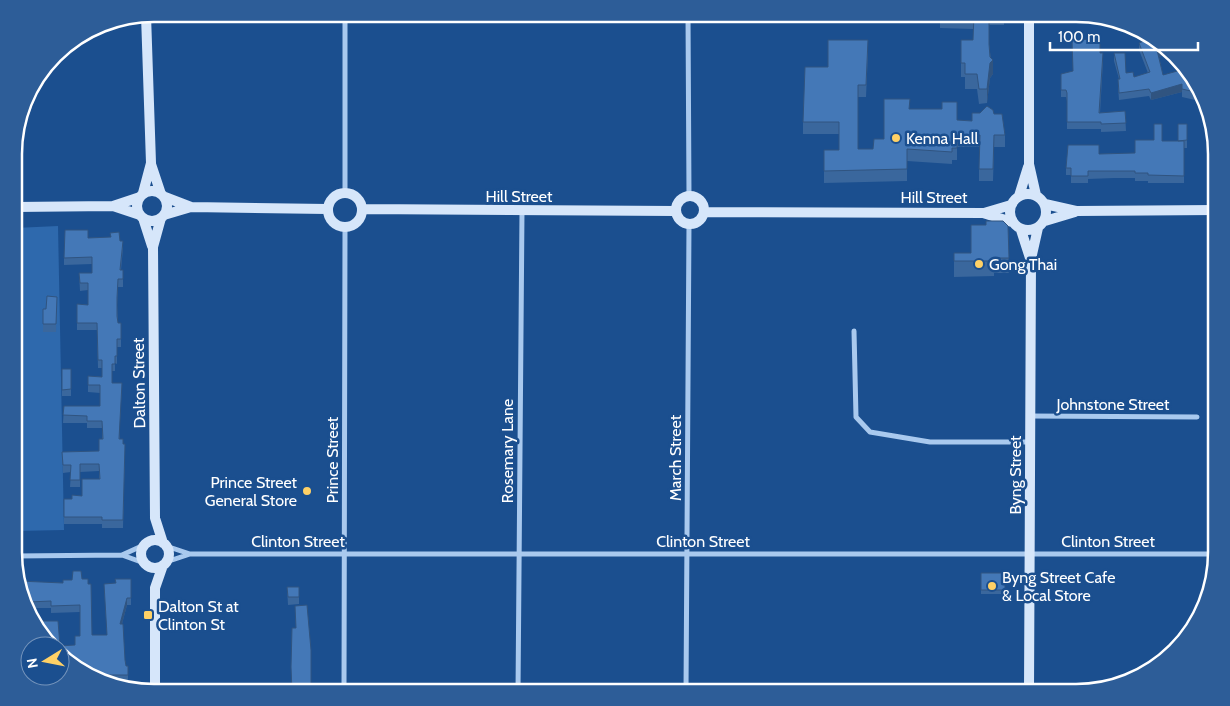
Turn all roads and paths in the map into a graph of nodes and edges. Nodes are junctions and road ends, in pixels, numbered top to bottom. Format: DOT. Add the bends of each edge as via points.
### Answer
graph roads {
  1 [pos="345,22"];
  2 [pos="688,22"];
  3 [pos="1029,22"];
  4 [pos="146,23"];
  5 [pos="151,163"];
  6 [pos="1029,164"];
  7 [pos="346,192"];
  8 [pos="141,195"];
  9 [pos="1036,195"];
  10 [pos="163,196"];
  11 [pos="689,196"];
  12 [pos="1019,196"];
  13 [pos="1045,204"];
  14 [pos="1011,205"];
  15 [pos="113,206"];
  16 [pos="22,207"];
  17 [pos="191,207"];
  18 [pos="327,208"];
  19 [pos="362,209"];
  20 [pos="676,210"];
  21 [pos="1207,210"];
  22 [pos="522,211"];
  23 [pos="1076,211"];
  24 [pos="704,212"];
  25 [pos="983,213"];
  26 [pos="141,216"];
  27 [pos="162,217"];
  28 [pos="1012,222"];
  29 [pos="689,224"];
  30 [pos="1041,224"];
  31 [pos="345,227"];
  32 [pos="1021,230"];
  33 [pos="153,247"];
  34 [pos="1030,259"];
  35 [pos="854,331"];
  36 [pos="1030,416"];
  37 [pos="1197,417"];
  38 [pos="1030,442"];
  39 [pos="155,518"];
  40 [pos="145,544"];
  41 [pos="165,544"];
  42 [pos="344,553"];
  43 [pos="519,553"];
  44 [pos="687,553"];
  45 [pos="190,554"];
  46 [pos="1029,554"];
  47 [pos="1207,554"];
  48 [pos="122,555"];
  49 [pos="23,556"];
  50 [pos="146,564"];
  51 [pos="165,564"];
  52 [pos="156,588"];
  53 [pos="686,683"];
  54 [pos="1029,683"];
  55 [pos="155,684"];
  56 [pos="344,684"];
  57 [pos="518,684"];
  1 -- 7 [label="street"];
  2 -- 11 [label="street"];
  3 -- 6 [label="main road"];
  4 -- 5 [label="main road"];
  5 -- 8 [label="main road"];
  5 -- 10 [label="main road"];
  6 -- 9 [label="main road"];
  6 -- 12 [label="main road"];
  7 -- 18 [label="main road" via="333,196"];
  7 -- 19 [label="main road" via="357,198"];
  8 -- 10 [label="main road" via="152,190"];
  8 -- 15 [label="main road"];
  8 -- 26 [label="main road" via="137,206"];
  9 -- 12 [label="main road"];
  9 -- 13 [label="main road"];
  10 -- 17 [label="main road"];
  10 -- 27 [label="main road" via="167,207"];
  11 -- 20 [label="main road" via="680,201"];
  11 -- 24 [label="main road" via="699,199"];
  12 -- 14 [label="main road"];
  13 -- 23 [label="main road"];
  13 -- 30 [label="main road" via="1047,215"];
  14 -- 25 [label="main road, Hill Street"];
  14 -- 28 [label="main road"];
  15 -- 16 [label="main road"];
  15 -- 26 [label="main road"];
  17 -- 18 [label="main road"];
  17 -- 27 [label="main road"];
  18 -- 31 [label="main road" via="332,222"];
  19 -- 22 [label="main road, Hill Street"];
  19 -- 31 [label="main road" via="357,222"];
  20 -- 22 [label="main road, Hill Street"];
  20 -- 29 [label="main road" via="680,220"];
  21 -- 23 [label="main road"];
  22 -- 43 [label="street, Rosemary Lane"];
  23 -- 30 [label="main road"];
  24 -- 25 [label="main road, Hill Street"];
  24 -- 29 [label="main road" via="699,221"];
  25 -- 28 [label="main road, Hill Street"];
  26 -- 27 [label="main road" via="152,221"];
  26 -- 33 [label="main road, Dalton Street"];
  27 -- 33 [label="main road, Dalton Street"];
  28 -- 32 [label="main road"];
  29 -- 44 [label="street, March Street"];
  30 -- 32 [label="main road"];
  30 -- 34 [label="main road, Byng Street"];
  31 -- 42 [label="street, Prince Street"];
  32 -- 34 [label="main road, Byng Street"];
  33 -- 39 [label="main road, Dalton Street"];
  34 -- 36 [label="main road, Byng Street"];
  35 -- 38 [label="street" via="856,416 870,432 930,442"];
  36 -- 37 [label="street, Johnstone Street"];
  36 -- 38 [label="main road, Byng Street"];
  38 -- 46 [label="main road, Byng Street"];
  39 -- 40 [label="main road, Dalton Street"];
  39 -- 41 [label="main road, Dalton Street"];
  40 -- 41 [label="main road" via="155,540"];
  40 -- 48 [label="street"];
  40 -- 50 [label="main road" via="141,555"];
  41 -- 45 [label="street, Clinton Street"];
  41 -- 51 [label="main road" via="169,554"];
  42 -- 43 [label="street, Clinton Street"];
  42 -- 45 [label="street, Clinton Street"];
  42 -- 56 [label="street, Prince Street"];
  43 -- 44 [label="street, Clinton Street"];
  43 -- 57 [label="street, Rosemary Lane"];
  44 -- 46 [label="street, Clinton Street"];
  44 -- 53 [label="street, March Street"];
  45 -- 51 [label="street, Clinton Street"];
  46 -- 47 [label="street, Clinton Street"];
  46 -- 54 [label="main road, Byng Street"];
  48 -- 49 [label="street"];
  48 -- 50 [label="street"];
  50 -- 51 [label="main road" via="155,568"];
  50 -- 52 [label="main road"];
  51 -- 52 [label="main road"];
  52 -- 55 [label="main road"];
}
